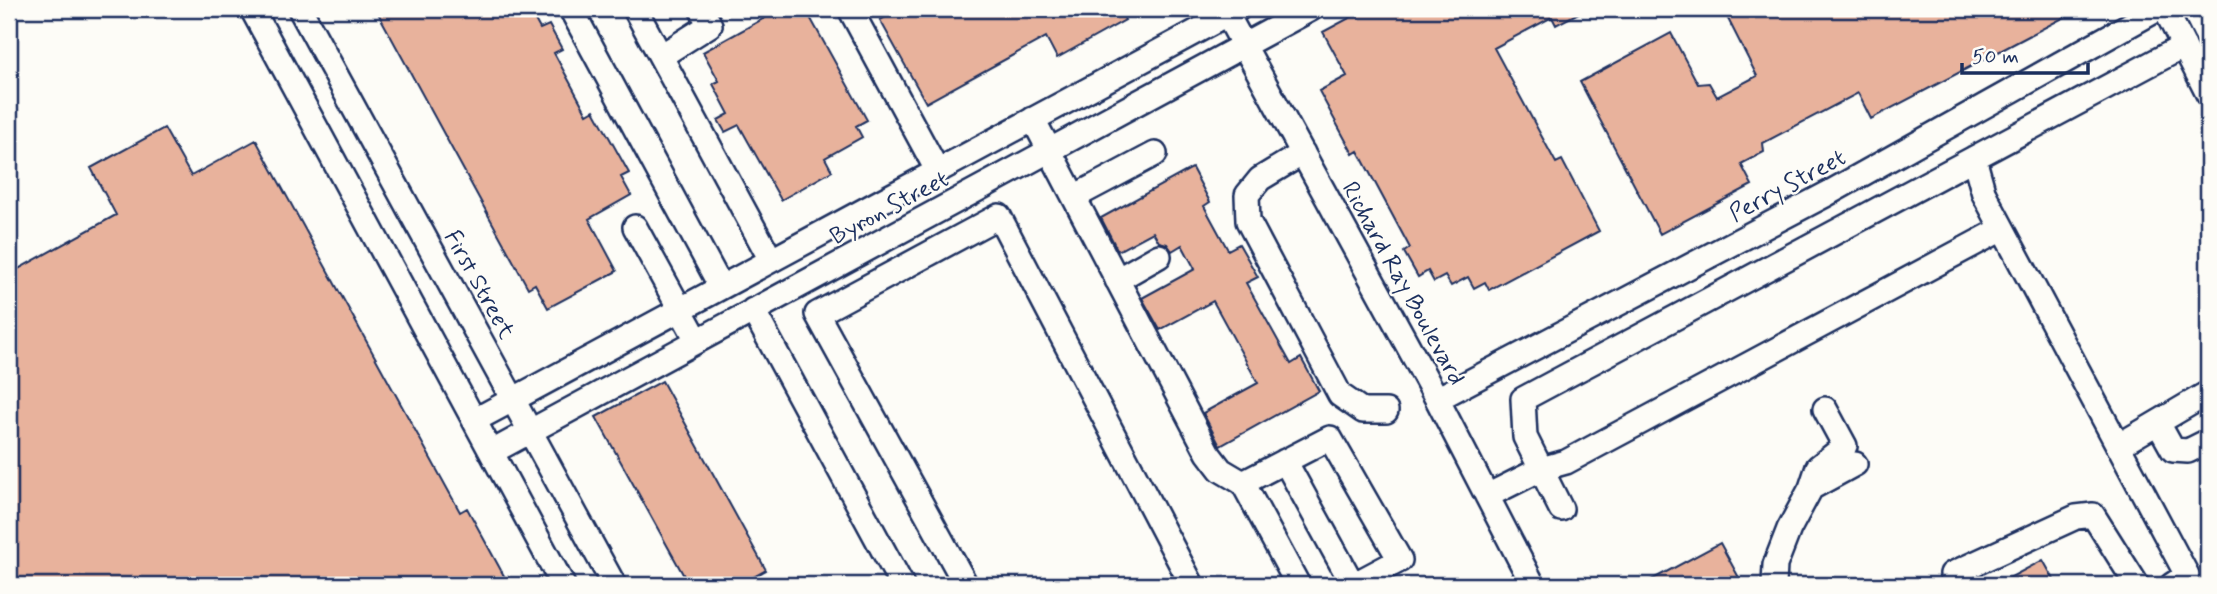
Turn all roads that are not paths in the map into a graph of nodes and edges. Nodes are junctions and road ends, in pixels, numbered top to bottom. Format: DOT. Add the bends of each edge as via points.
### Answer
graph roads {
  1 [pos="252,9"];
  2 [pos="300,9"];
  3 [pos="571,9"];
  4 [pos="635,9"];
  5 [pos="701,9"];
  6 [pos="850,9"];
  7 [pos="1311,9"];
  8 [pos="2158,9"];
  9 [pos="2165,9"];
  10 [pos="1229,11"];
  11 [pos="1244,45"];
  12 [pos="2184,46"];
  13 [pos="661,56"];
  14 [pos="2208,94"];
  15 [pos="1033,119"];
  16 [pos="1049,150"];
  17 [pos="1303,153"];
  18 [pos="1155,154"];
  19 [pos="1974,158"];
  20 [pos="928,176"];
  21 [pos="1074,197"];
  22 [pos="935,212"];
  23 [pos="635,228"];
  24 [pos="2002,229"];
  25 [pos="1159,256"];
  26 [pos="771,260"];
  27 [pos="1117,280"];
  28 [pos="721,287"];
  29 [pos="680,309"];
  30 [pos="753,310"];
  31 [pos="697,340"];
  32 [pos="2208,393"];
  33 [pos="513,399"];
  34 [pos="1437,399"];
  35 [pos="1825,409"];
  36 [pos="1387,411"];
  37 [pos="475,420"];
  38 [pos="2158,423"];
  39 [pos="530,431"];
  40 [pos="2208,440"];
  41 [pos="2118,446"];
  42 [pos="492,452"];
  43 [pos="1285,461"];
  44 [pos="1541,469"];
  45 [pos="1243,483"];
  46 [pos="1487,496"];
  47 [pos="1561,509"];
  48 [pos="1952,574"];
  49 [pos="563,585"];
  50 [pos="614,585"];
  51 [pos="902,585"];
  52 [pos="966,585"];
  53 [pos="1192,585"];
  54 [pos="1297,585"];
  55 [pos="1353,585"];
  56 [pos="1531,585"];
  57 [pos="1774,585"];
  58 [pos="2137,585"];
  59 [pos="2172,585"];
  1 -- 37 [label="street"];
  2 -- 33 [label="street, First Street"];
  3 -- 28 [label="street"];
  4 -- 13 [label="street"];
  5 -- 13 [label="street" via="709,25"];
  6 -- 20 [label="street"];
  7 -- 11 [label="street, Byron Street"];
  8 -- 34 [label="street, Perry Street" via="1826,194"];
  9 -- 12 [label="street"];
  10 -- 11 [label="street, Richard Ray Boulevard"];
  10 -- 15 [label="street, Byron Street"];
  11 -- 16 [label="street, Byron Street"];
  11 -- 17 [label="street, Richard Ray Boulevard"];
  12 -- 14 [label="street"];
  12 -- 19 [label="street"];
  13 -- 26 [label="street"];
  15 -- 16 [label="street"];
  15 -- 20 [label="street, Byron Street"];
  16 -- 21 [label="street"];
  16 -- 22 [label="street, Byron Street"];
  17 -- 34 [label="street, Richard Ray Boulevard"];
  17 -- 36 [label="street" via="1260,179 1247,195 1248,220 1340,396 1363,411"];
  18 -- 21 [label="street"];
  19 -- 24 [label="street" via="1984,194"];
  19 -- 44 [label="street" via="1522,399 1525,437"];
  20 -- 22 [label="street"];
  20 -- 26 [label="street, Byron Street"];
  21 -- 27 [label="street"];
  22 -- 30 [label="street, Byron Street"];
  23 -- 29 [label="street"];
  24 -- 41 [label="street"];
  24 -- 44 [label="street" via="1566,462"];
  25 -- 27 [label="street"];
  26 -- 28 [label="street, Byron Street"];
  27 -- 45 [label="street" via="1208,453 1221,470"];
  28 -- 29 [label="street, Byron Street"];
  29 -- 31 [label="street"];
  29 -- 33 [label="street, Byron Street"];
  30 -- 31 [label="street, Byron Street"];
  30 -- 51 [label="street"];
  31 -- 39 [label="street, Byron Street"];
  32 -- 38 [label="street"];
  33 -- 37 [label="street, Byron Street"];
  33 -- 39 [label="street, First Street"];
  34 -- 46 [label="street, Richard Ray Boulevard"];
  35 -- 57 [label="street" via="1850,455 1818,467 1775,565"];
  37 -- 42 [label="street"];
  38 -- 40 [label="street" via="2173,450 2188,451"];
  38 -- 41 [label="street"];
  39 -- 42 [label="street, Byron Street"];
  39 -- 50 [label="street, First Street"];
  41 -- 59 [label="street" via="2187,575"];
  42 -- 49 [label="street"];
  43 -- 45 [label="street"];
  43 -- 55 [label="street"];
  43 -- 55 [label="street" via="1331,438 1400,561"];
  44 -- 46 [label="street"];
  44 -- 47 [label="street"];
  45 -- 54 [label="street"];
  46 -- 56 [label="street, Richard Ray Boulevard"];
  48 -- 58 [label="street" via="2076,517 2093,515"];
  52 -- 53 [label="street" via="817,314 999,216"];
}
